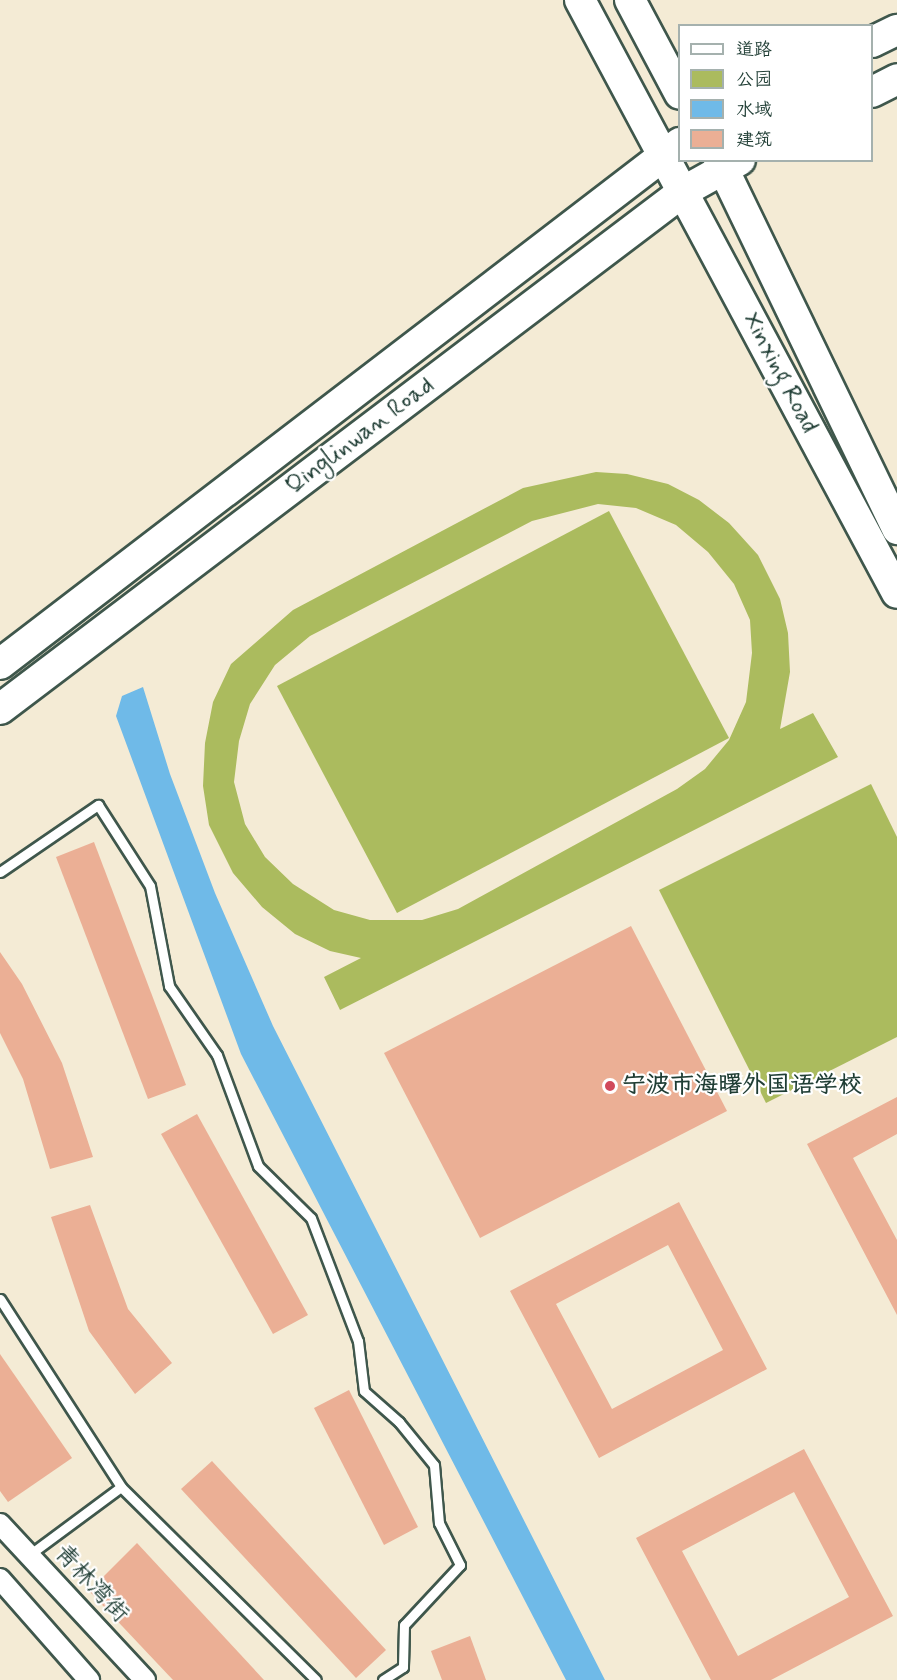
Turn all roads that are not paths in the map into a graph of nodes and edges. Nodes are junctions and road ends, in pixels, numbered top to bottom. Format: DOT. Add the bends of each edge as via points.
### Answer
graph roads {
  1 [pos="580,0"];
  2 [pos="630,0"];
  3 [pos="897,30"];
  4 [pos="873,42"];
  5 [pos="897,79"];
  6 [pos="678,90"];
  7 [pos="873,91"];
  8 [pos="671,148"];
  9 [pos="728,163"];
  10 [pos="684,191"];
  11 [pos="897,529"];
  12 [pos="897,593"];
  13 [pos="0,664"];
  14 [pos="0,709"];
  15 [pos="0,872"];
  16 [pos="0,1299"];
  17 [pos="121,1487"];
  18 [pos="0,1524"];
  19 [pos="29,1555"];
  20 [pos="0,1579"];
  21 [pos="89,1680"];
  22 [pos="145,1680"];
  23 [pos="316,1680"];
  24 [pos="383,1680"];
  1 -- 8 [label="main road, Xinxing Road"];
  2 -- 6 [label="main road"];
  3 -- 4 [label="main road"];
  5 -- 7 [label="main road"];
  8 -- 10 [label="main road, Xinxing Road"];
  8 -- 13 [label="main road, Qinglinwan Road"];
  9 -- 10 [label="main road, Qinglinwan Road"];
  9 -- 11 [label="main road, Xinxing Road"];
  10 -- 12 [label="main road, Xinxing Road"];
  10 -- 14 [label="main road, Qinglinwan Road"];
  15 -- 24 [label="lane" via="98,805 150,886 169,986 217,1055 258,1166 311,1218 358,1341 364,1391 399,1422 434,1465 439,1523 460,1565 404,1625 403,1667"];
  16 -- 17 [label="lane"];
  17 -- 19 [label="lane"];
  17 -- 23 [label="lane"];
  18 -- 19 [label="street, 青林湾街"];
  19 -- 22 [label="street, 青林湾街"];
  20 -- 21 [label="street"];
}
